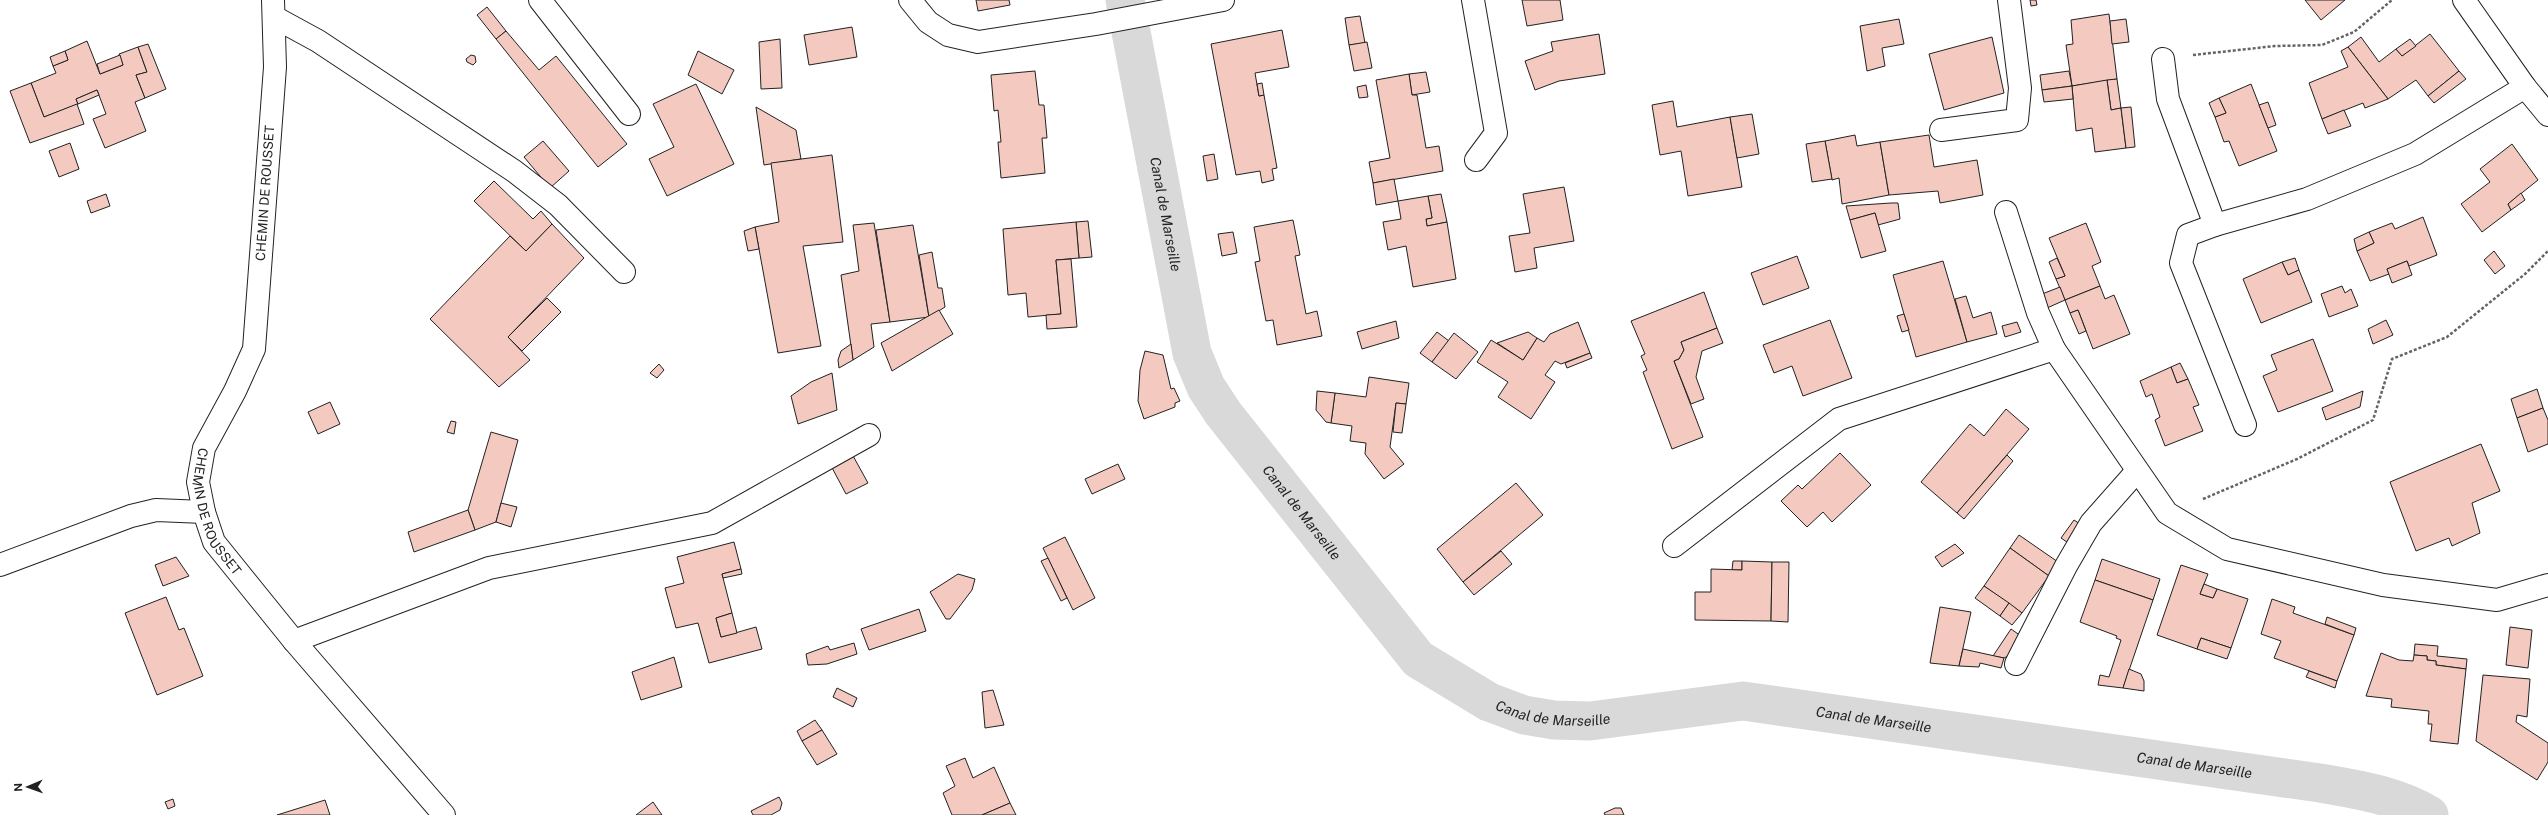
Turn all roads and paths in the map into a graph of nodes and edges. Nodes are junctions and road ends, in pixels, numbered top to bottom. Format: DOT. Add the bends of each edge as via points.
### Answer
graph roads {
  1 [pos="540,0"];
  2 [pos="910,0"];
  3 [pos="1223,0"];
  4 [pos="1473,0"];
  5 [pos="2009,0"];
  6 [pos="2392,0"];
  7 [pos="2464,0"];
  8 [pos="274,8"];
  9 [pos="2163,59"];
  10 [pos="2524,87"];
  11 [pos="629,114"];
  12 [pos="2548,115"];
  13 [pos="1941,130"];
  14 [pos="1476,160"];
  15 [pos="2006,212"];
  16 [pos="2215,225"];
  17 [pos="2548,250"];
  18 [pos="624,272"];
  19 [pos="2054,349"];
  20 [pos="2245,425"];
  21 [pos="869,435"];
  22 [pos="2137,471"];
  23 [pos="204,512"];
  24 [pos="2166,513"];
  25 [pos="1674,546"];
  26 [pos="0,565"];
  27 [pos="2548,585"];
  28 [pos="294,641"];
  29 [pos="2016,664"];
  30 [pos="444,815"];
  1 -- 11 [label="street"];
  2 -- 3 [label="street" via="928,22 948,35 978,42 1096,24"];
  4 -- 14 [label="street" via="1496,133"];
  5 -- 13 [label="street" via="2020,88 2016,120"];
  6 -- 9 [label="path" via="2354,32 2322,45 2275,46"];
  7 -- 10 [label="street"];
  8 -- 18 [label="street" via="318,41 514,171 558,204"];
  8 -- 23 [label="street, CHEMIN DE ROUSSET" via="275,67 254,349 204,448 198,482"];
  9 -- 16 [label="street" via="2168,99"];
  10 -- 12 [label="street"];
  10 -- 16 [label="street" via="2415,154 2307,199"];
  15 -- 19 [label="street" via="2038,313"];
  16 -- 20 [label="street" via="2188,235 2181,263"];
  17 -- 24 [label="path" via="2525,274 2447,337 2392,359 2373,420 2297,459 2225,491"];
  19 -- 22 [label="street"];
  19 -- 25 [label="street" via="1839,419"];
  21 -- 28 [label="street" via="712,523 489,568"];
  22 -- 24 [label="street"];
  22 -- 29 [label="street" via="2091,522"];
  23 -- 26 [label="street" via="156,510 131,516"];
  23 -- 28 [label="street, CHEMIN DE ROUSSET" via="214,542"];
  24 -- 27 [label="street" via="2227,548 2383,585 2497,600"];
  28 -- 30 [label="street, CHEMIN DE ROUSSET"];
}
